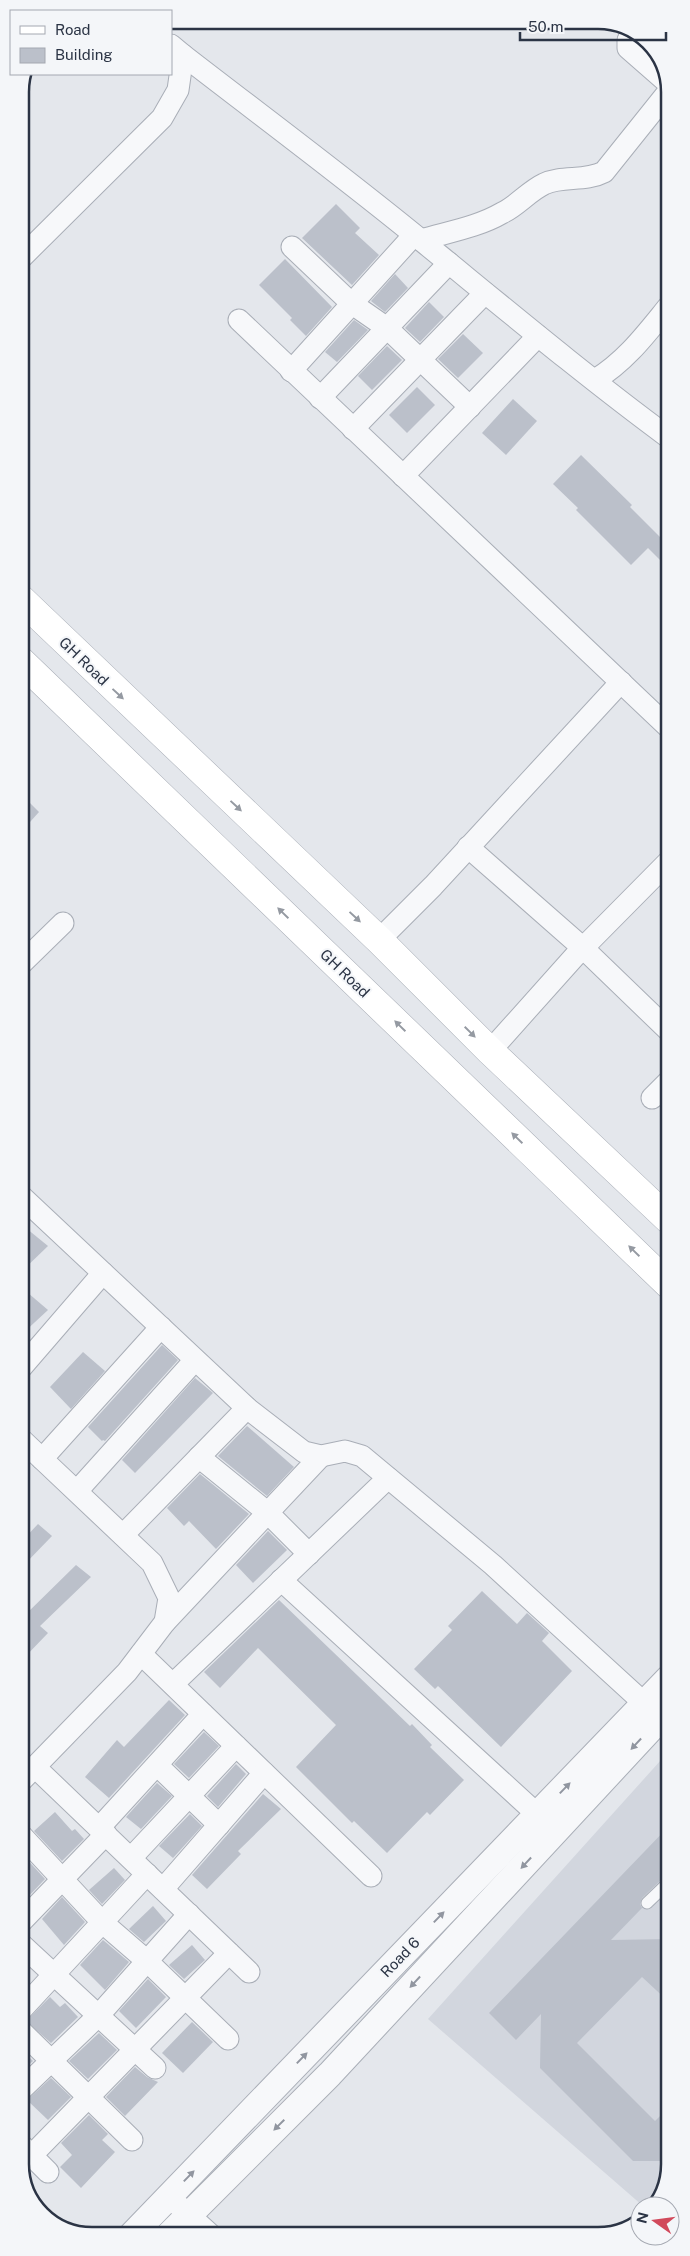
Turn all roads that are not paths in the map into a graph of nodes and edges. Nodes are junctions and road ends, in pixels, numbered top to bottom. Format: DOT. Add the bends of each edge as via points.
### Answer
graph roads {
  1 [pos="630,38"];
  2 [pos="177,50"];
  3 [pos="659,75"];
  4 [pos="661,101"];
  5 [pos="418,237"];
  6 [pos="292,247"];
  7 [pos="29,251"];
  8 [pos="449,263"];
  9 [pos="485,293"];
  10 [pos="351,304"];
  11 [pos="661,315"];
  12 [pos="239,320"];
  13 [pos="387,328"];
  14 [pos="538,336"];
  15 [pos="421,359"];
  16 [pos="292,371"];
  17 [pos="595,380"];
  18 [pos="320,398"];
  19 [pos="470,407"];
  20 [pos="353,429"];
  21 [pos="661,431"];
  22 [pos="403,476"];
  23 [pos="29,607"];
  24 [pos="29,668"];
  25 [pos="621,682"];
  26 [pos="661,720"];
  27 [pos="468,847"];
  28 [pos="661,868"];
  29 [pos="63,923"];
  30 [pos="379,940"];
  31 [pos="583,948"];
  32 [pos="29,956"];
  33 [pos="661,1023"];
  34 [pos="490,1052"];
  35 [pos="661,1089"];
  36 [pos="652,1098"];
  37 [pos="29,1206"];
  38 [pos="661,1212"];
  39 [pos="103,1273"];
  40 [pos="661,1277"];
  41 [pos="161,1327"];
  42 [pos="29,1360"];
  43 [pos="196,1360"];
  44 [pos="247,1408"];
  45 [pos="29,1447"];
  46 [pos="199,1456"];
  47 [pos="321,1456"];
  48 [pos="42,1459"];
  49 [pos="388,1478"];
  50 [pos="76,1491"];
  51 [pos="268,1513"];
  52 [pos="123,1535"];
  53 [pos="309,1554"];
  54 [pos="281,1580"];
  55 [pos="166,1622"];
  56 [pos="141,1654"];
  57 [pos="173,1684"];
  58 [pos="657,1706"];
  59 [pos="203,1714"];
  60 [pos="236,1746"];
  61 [pos="157,1765"];
  62 [pos="29,1772"];
  63 [pos="264,1772"];
  64 [pos="29,1774"];
  65 [pos="189,1797"];
  66 [pos="538,1815"];
  67 [pos="219,1824"];
  68 [pos="102,1831"];
  69 [pos="29,1844"];
  70 [pos="131,1858"];
  71 [pos="147,1874"];
  72 [pos="371,1876"];
  73 [pos="63,1880"];
  74 [pos="163,1889"];
  75 [pos="661,1890"];
  76 [pos="648,1903"];
  77 [pos="29,1914"];
  78 [pos="189,1914"];
  79 [pos="103,1923"];
  80 [pos="29,1952"];
  81 [pos="229,1953"];
  82 [pos="147,1961"];
  83 [pos="249,1972"];
  84 [pos="55,1976"];
  85 [pos="184,1998"];
  86 [pos="29,2002"];
  87 [pos="98,2016"];
  88 [pos="29,2039"];
  89 [pos="228,2039"];
  90 [pos="134,2050"];
  91 [pos="51,2061"];
  92 [pos="155,2068"];
  93 [pos="29,2082"];
  94 [pos="88,2098"];
  95 [pos="132,2140"];
  96 [pos="29,2148"];
  97 [pos="29,2152"];
  98 [pos="48,2172"];
  99 [pos="169,2196"];
  100 [pos="189,2216"];
  101 [pos="140,2227"];
  102 [pos="178,2227"];
  103 [pos="202,2227"];
  1 -- 3 [label="street" via="628,48"];
  2 -- 5 [label="street"];
  2 -- 7 [label="street" via="178,90 162,118"];
  4 -- 5 [label="street" via="604,172 596,177 544,184 490,219"];
  5 -- 8 [label="street"];
  5 -- 10 [label="street"];
  6 -- 10 [label="street"];
  8 -- 9 [label="street"];
  8 -- 13 [label="street"];
  9 -- 14 [label="street"];
  9 -- 15 [label="street"];
  10 -- 13 [label="street"];
  10 -- 16 [label="street"];
  11 -- 17 [label="street" via="630,353"];
  12 -- 16 [label="street"];
  13 -- 15 [label="street"];
  13 -- 18 [label="street"];
  14 -- 17 [label="street"];
  14 -- 19 [label="street"];
  15 -- 19 [label="street"];
  15 -- 20 [label="street"];
  16 -- 18 [label="street"];
  17 -- 21 [label="street" via="618,401"];
  18 -- 20 [label="street"];
  19 -- 22 [label="street"];
  20 -- 22 [label="street"];
  22 -- 25 [label="street"];
  23 -- 30 [label="main road, GH Road, one-way"];
  40 -- 24 [label="main road, GH Road, one-way"];
  25 -- 26 [label="street"];
  25 -- 27 [label="street"];
  27 -- 30 [label="street"];
  27 -- 31 [label="street"];
  28 -- 31 [label="street"];
  29 -- 32 [label="street"];
  30 -- 34 [label="main road, GH Road, one-way"];
  31 -- 33 [label="street"];
  31 -- 34 [label="street"];
  34 -- 38 [label="main road, GH Road"];
  35 -- 36 [label="street"];
  37 -- 39 [label="street"];
  39 -- 41 [label="street"];
  39 -- 42 [label="street"];
  41 -- 43 [label="street"];
  41 -- 48 [label="street"];
  43 -- 44 [label="street"];
  43 -- 50 [label="street"];
  44 -- 46 [label="street"];
  44 -- 47 [label="street" via="304,1452"];
  45 -- 48 [label="street"];
  46 -- 51 [label="street"];
  46 -- 52 [label="street"];
  47 -- 49 [label="street" via="345,1452 362,1456"];
  47 -- 51 [label="street"];
  48 -- 50 [label="street"];
  49 -- 53 [label="street"];
  49 -- 58 [label="street"];
  50 -- 52 [label="street"];
  51 -- 53 [label="street"];
  51 -- 55 [label="street"];
  52 -- 55 [label="street" via="152,1563 163,1582 169,1598"];
  53 -- 54 [label="street"];
  54 -- 57 [label="street"];
  54 -- 66 [label="street"];
  55 -- 56 [label="street"];
  56 -- 57 [label="street"];
  56 -- 62 [label="street"];
  57 -- 59 [label="street"];
  66 -- 58 [label="street, Road 6, one-way"];
  58 -- 100 [label="street, Road 6, one-way" via="330,2074"];
  59 -- 60 [label="street"];
  59 -- 61 [label="street"];
  60 -- 63 [label="street"];
  60 -- 65 [label="street"];
  61 -- 65 [label="street"];
  61 -- 68 [label="street"];
  63 -- 67 [label="street"];
  63 -- 72 [label="street"];
  64 -- 68 [label="street"];
  65 -- 67 [label="street"];
  65 -- 70 [label="street"];
  99 -- 66 [label="street, Road 6, one-way"];
  67 -- 74 [label="street"];
  68 -- 70 [label="street"];
  68 -- 73 [label="street"];
  69 -- 73 [label="street"];
  70 -- 71 [label="street"];
  71 -- 74 [label="street"];
  71 -- 79 [label="street"];
  73 -- 77 [label="street"];
  73 -- 79 [label="street"];
  74 -- 78 [label="street"];
  75 -- 76 [label="lane"];
  78 -- 81 [label="street"];
  78 -- 82 [label="street"];
  79 -- 82 [label="street"];
  79 -- 84 [label="street"];
  80 -- 84 [label="street"];
  81 -- 83 [label="street"];
  81 -- 85 [label="street"];
  82 -- 85 [label="street"];
  82 -- 87 [label="street"];
  84 -- 86 [label="street"];
  84 -- 87 [label="street"];
  85 -- 89 [label="street"];
  85 -- 90 [label="street"];
  87 -- 90 [label="street"];
  87 -- 91 [label="street"];
  88 -- 91 [label="street"];
  90 -- 92 [label="street"];
  90 -- 94 [label="street"];
  91 -- 93 [label="street"];
  91 -- 94 [label="street"];
  94 -- 95 [label="street"];
  94 -- 96 [label="street"];
  97 -- 98 [label="street"];
  99 -- 100 [label="street"];
  99 -- 101 [label="street, Road 6"];
  100 -- 102 [label="street, Road 6"];
  100 -- 103 [label="street"];
}
